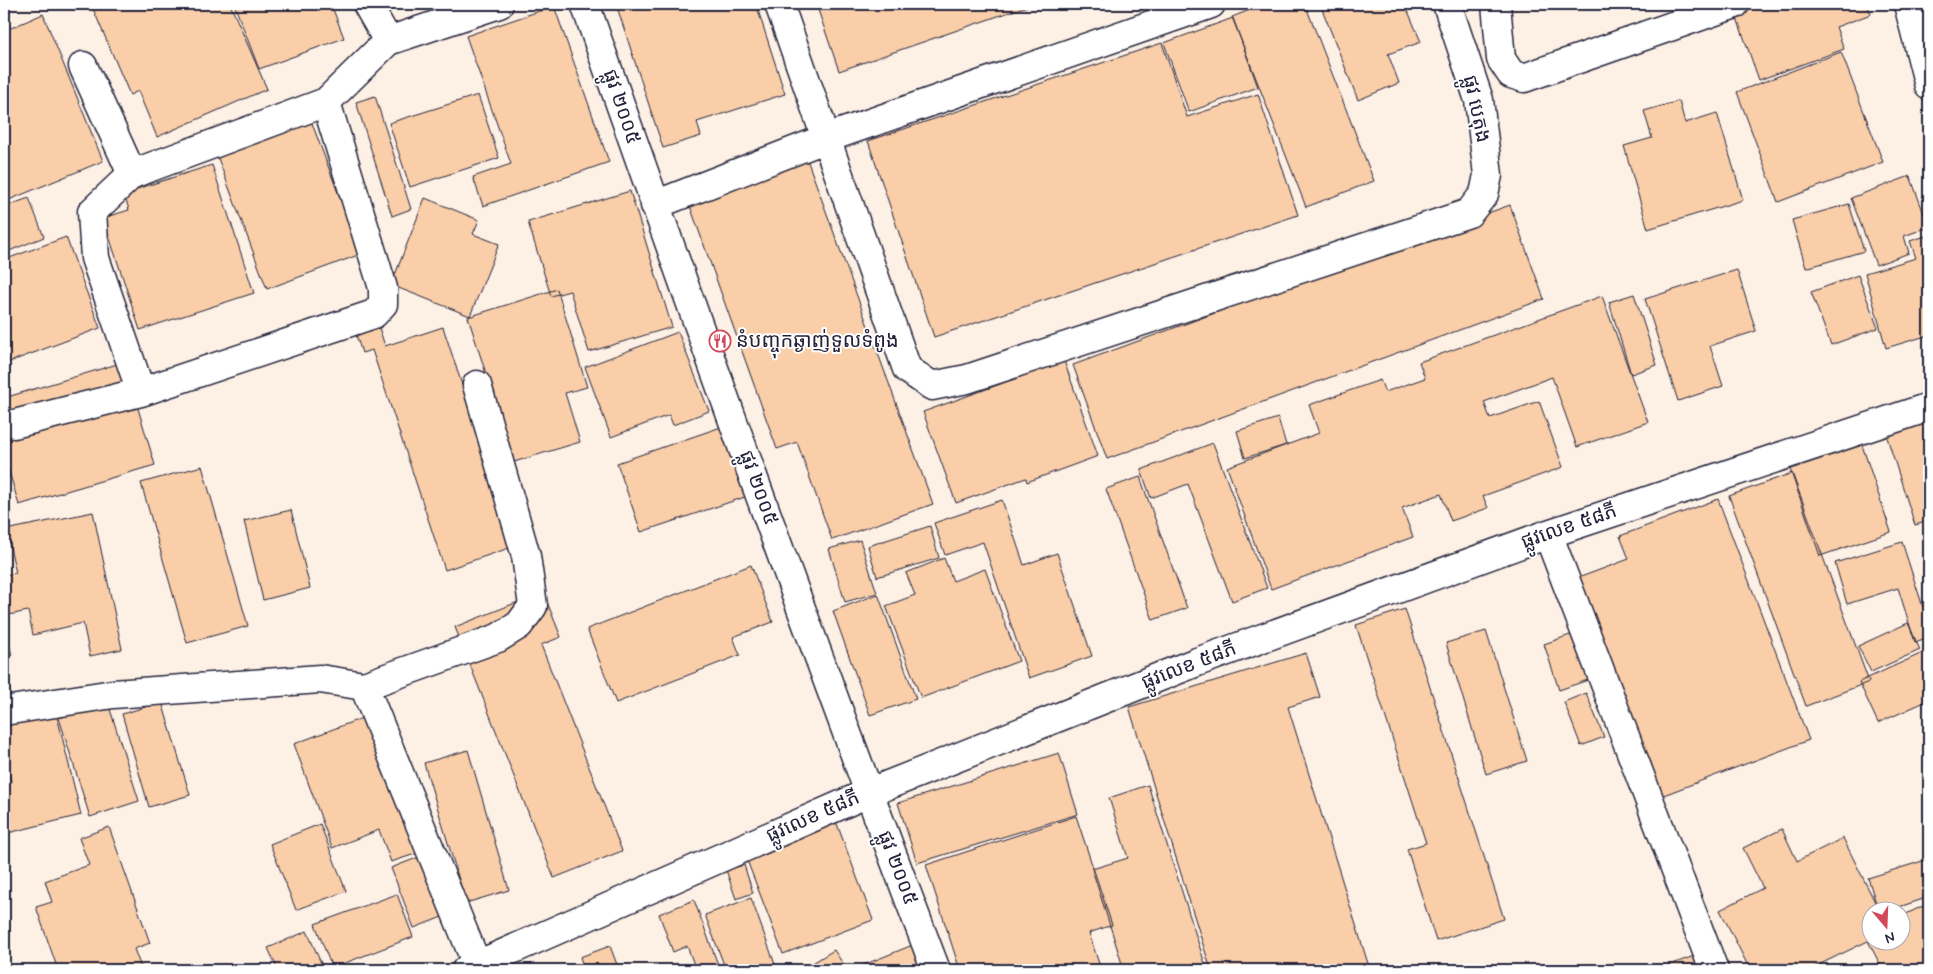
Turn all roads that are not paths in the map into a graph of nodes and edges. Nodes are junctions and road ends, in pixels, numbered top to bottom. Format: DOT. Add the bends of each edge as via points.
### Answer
graph roads {
  1 [pos="367,4"];
  2 [pos="499,4"];
  3 [pos="584,4"];
  4 [pos="779,4"];
  5 [pos="1211,4"];
  6 [pos="1447,4"];
  7 [pos="1496,4"];
  8 [pos="1736,4"];
  9 [pos="1908,4"];
  10 [pos="388,41"];
  11 [pos="84,66"];
  12 [pos="1929,86"];
  13 [pos="326,102"];
  14 [pos="827,138"];
  15 [pos="132,174"];
  16 [pos="655,205"];
  17 [pos="477,385"];
  18 [pos="141,392"];
  19 [pos="1929,407"];
  20 [pos="14,424"];
  21 [pos="1548,534"];
  22 [pos="364,686"];
  23 [pos="4,711"];
  24 [pos="868,792"];
  25 [pos="471,968"];
  26 [pos="936,970"];
  27 [pos="1714,970"];
  1 -- 10 [label="street"];
  2 -- 10 [label="street"];
  3 -- 16 [label="street, ផ្លូវ ២០០៥"];
  4 -- 14 [label="street"];
  5 -- 14 [label="street"];
  6 -- 14 [label="street, ផ្លូវ បេតុង" via="1479,100 1488,175 1484,194 1469,213 967,379 932,386 907,369"];
  7 -- 8 [label="street" via="1500,59 1511,74 1524,78"];
  9 -- 12 [label="street"];
  10 -- 13 [label="street"];
  11 -- 15 [label="street"];
  13 -- 15 [label="street"];
  13 -- 18 [label="street" via="383,288 383,304 374,314"];
  14 -- 16 [label="street"];
  15 -- 18 [label="street" via="92,212 96,258"];
  16 -- 24 [label="street, ផ្លូវ ២០០៥"];
  17 -- 22 [label="street" via="526,556 532,606 518,626 498,638"];
  18 -- 20 [label="street"];
  19 -- 21 [label="street, ផ្លូវលេខ ៥៨ភី"];
  21 -- 24 [label="street, ផ្លូវលេខ ៥៨ភី" via="1197,662"];
  21 -- 27 [label="street"];
  22 -- 23 [label="street" via="320,679 113,694"];
  22 -- 25 [label="street"];
  24 -- 25 [label="street, ផ្លូវលេខ ៥៨ភី"];
  24 -- 26 [label="street, ផ្លូវ ២០០៥"];
}
